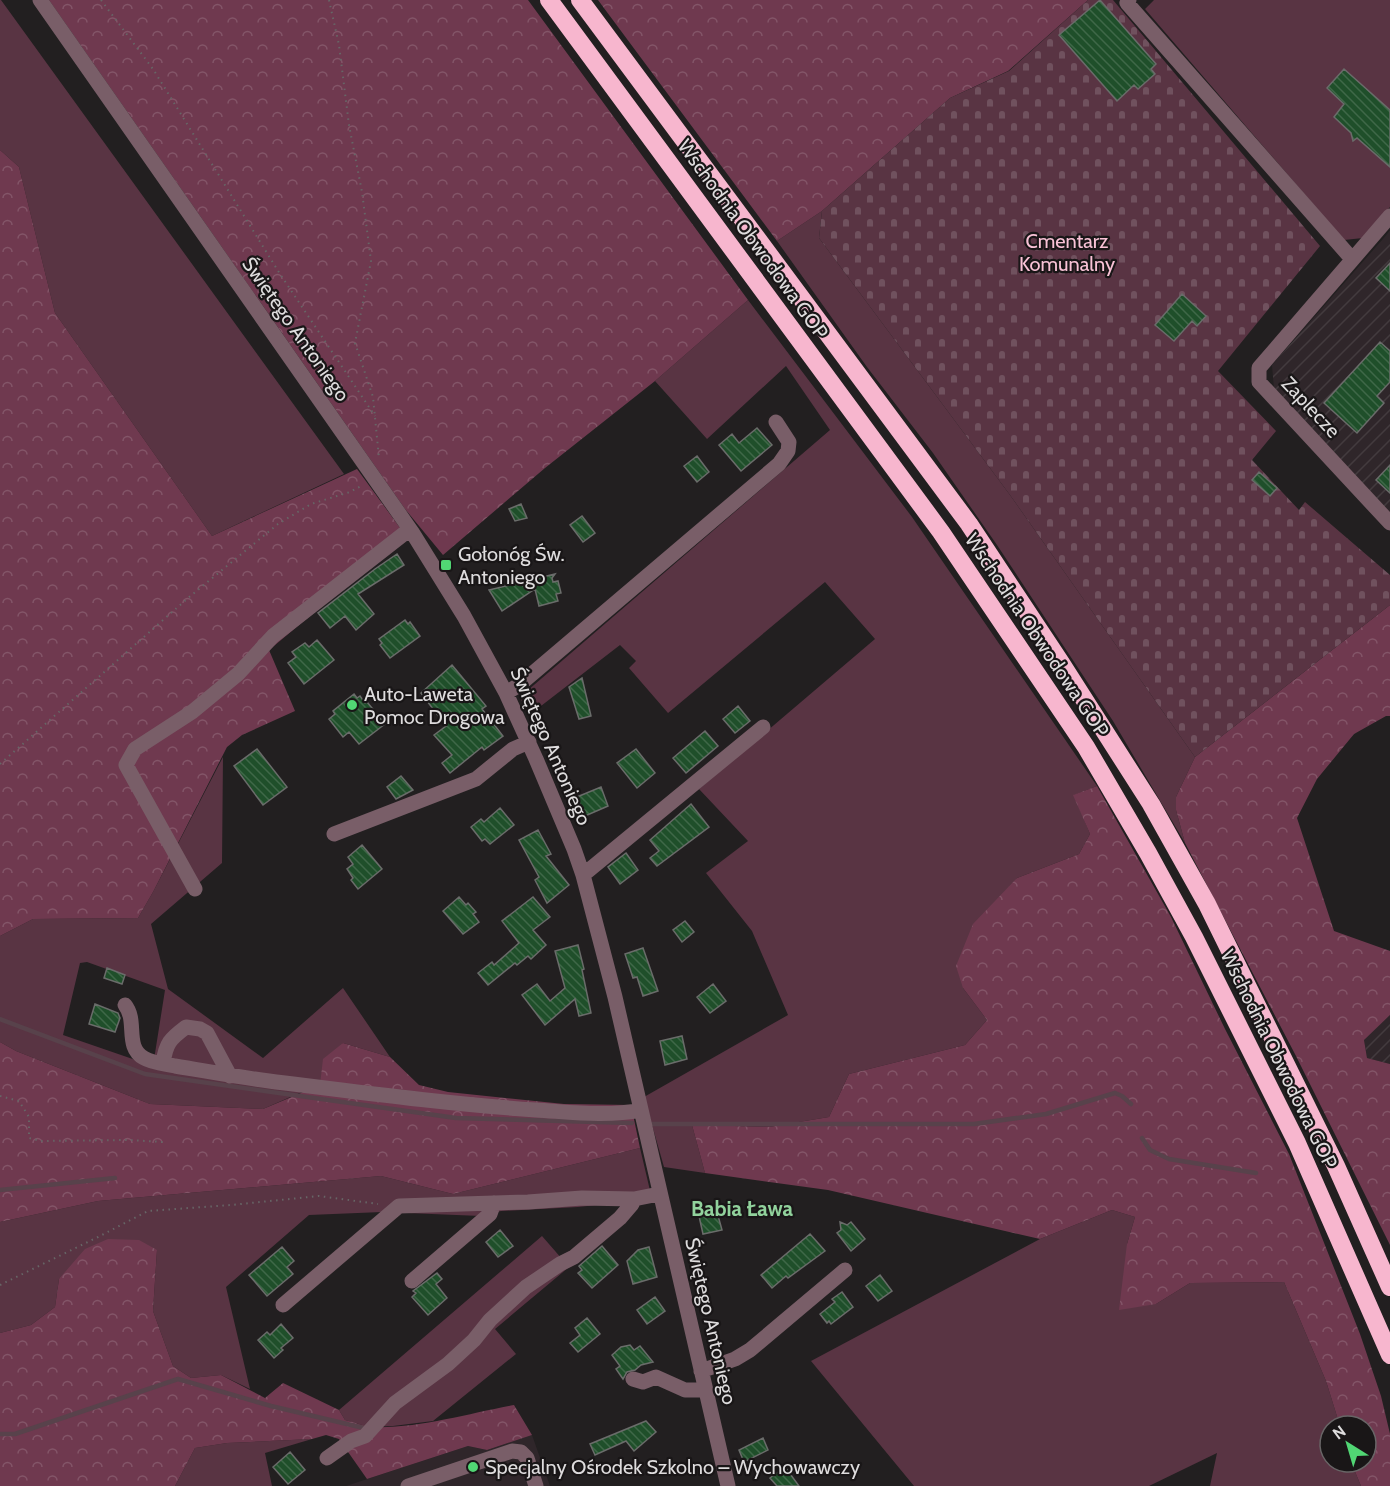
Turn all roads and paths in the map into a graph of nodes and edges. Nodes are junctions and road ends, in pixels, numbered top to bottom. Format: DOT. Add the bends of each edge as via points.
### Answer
graph roads {
  1 [pos="40,0"];
  2 [pos="101,0"];
  3 [pos="329,0"];
  4 [pos="549,0"];
  5 [pos="580,0"];
  6 [pos="1130,0"];
  7 [pos="1390,216"];
  8 [pos="1352,259"];
  9 [pos="375,416"];
  10 [pos="776,422"];
  11 [pos="372,476"];
  12 [pos="1390,523"];
  13 [pos="410,530"];
  14 [pos="506,693"];
  15 [pos="763,727"];
  16 [pos="529,742"];
  17 [pos="0,764"];
  18 [pos="334,834"];
  19 [pos="583,875"];
  20 [pos="195,889"];
  21 [pos="125,1005"];
  22 [pos="163,1064"];
  23 [pos="230,1076"];
  24 [pos="0,1096"];
  25 [pos="641,1110"];
  26 [pos="163,1142"];
  27 [pos="659,1194"];
  28 [pos="634,1199"];
  29 [pos="494,1203"];
  30 [pos="399,1206"];
  31 [pos="844,1270"];
  32 [pos="412,1281"];
  33 [pos="0,1285"];
  34 [pos="1390,1287"];
  35 [pos="283,1305"];
  36 [pos="1390,1355"];
  37 [pos="701,1371"];
  38 [pos="633,1379"];
  39 [pos="705,1390"];
  40 [pos="327,1458"];
  41 [pos="408,1486"];
  42 [pos="536,1486"];
  43 [pos="728,1486"];
  1 -- 11 [label="street, Świętego Antoniego"];
  2 -- 9 [label="path" via="153,69 280,274"];
  3 -- 9 [label="path" via="371,261 355,343 373,397"];
  4 -- 36 [label="highway, Wschodnia Obwodowa GOP" via="941,532 1086,747 1169,889 1297,1143"];
  5 -- 34 [label="highway, Wschodnia Obwodowa GOP" via="969,524 1151,804 1207,904 1269,1029"];
  6 -- 8 [label="street" via="1127,3"];
  7 -- 8 [label="street, Zaplecze"];
  8 -- 12 [label="street, Zaplecze" via="1259,369 1259,382"];
  9 -- 11 [label="path" via="379,457"];
  10 -- 14 [label="street" via="789,442 779,464"];
  11 -- 13 [label="street, Świętego Antoniego"];
  11 -- 17 [label="path" via="350,492 311,504 278,524"];
  13 -- 14 [label="street, Świętego Antoniego"];
  13 -- 20 [label="street" via="273,636 238,674 192,712 135,749 126,765"];
  14 -- 16 [label="street, Świętego Antoniego"];
  15 -- 19 [label="street"];
  16 -- 18 [label="street" via="513,749 476,779"];
  16 -- 19 [label="street, Świętego Antoniego"];
  19 -- 25 [label="street, Świętego Antoniego"];
  21 -- 22 [label="street" via="137,1053"];
  22 -- 23 [label="street"];
  22 -- 23 [label="street" via="165,1048 173,1037 186,1027 200,1029 207,1034"];
  23 -- 25 [label="street" via="489,1107 627,1113"];
  24 -- 26 [label="path" via="19,1101 29,1117 29,1138"];
  25 -- 27 [label="street, Świętego Antoniego"];
  27 -- 28 [label="street"];
  27 -- 37 [label="street, Świętego Antoniego"];
  28 -- 29 [label="street"];
  28 -- 40 [label="street" via="620,1218 574,1257 526,1287 448,1364 395,1403 365,1436"];
  29 -- 30 [label="street"];
  29 -- 32 [label="street" via="490,1214"];
  30 -- 33 [label="path" via="319,1196 148,1211"];
  30 -- 35 [label="street"];
  31 -- 37 [label="street" via="750,1350"];
  37 -- 39 [label="street, Świętego Antoniego"];
  38 -- 39 [label="street" via="643,1382 656,1377 685,1390"];
  39 -- 43 [label="street, Świętego Antoniego"];
  41 -- 42 [label="street" via="512,1451 527,1458"];
}
